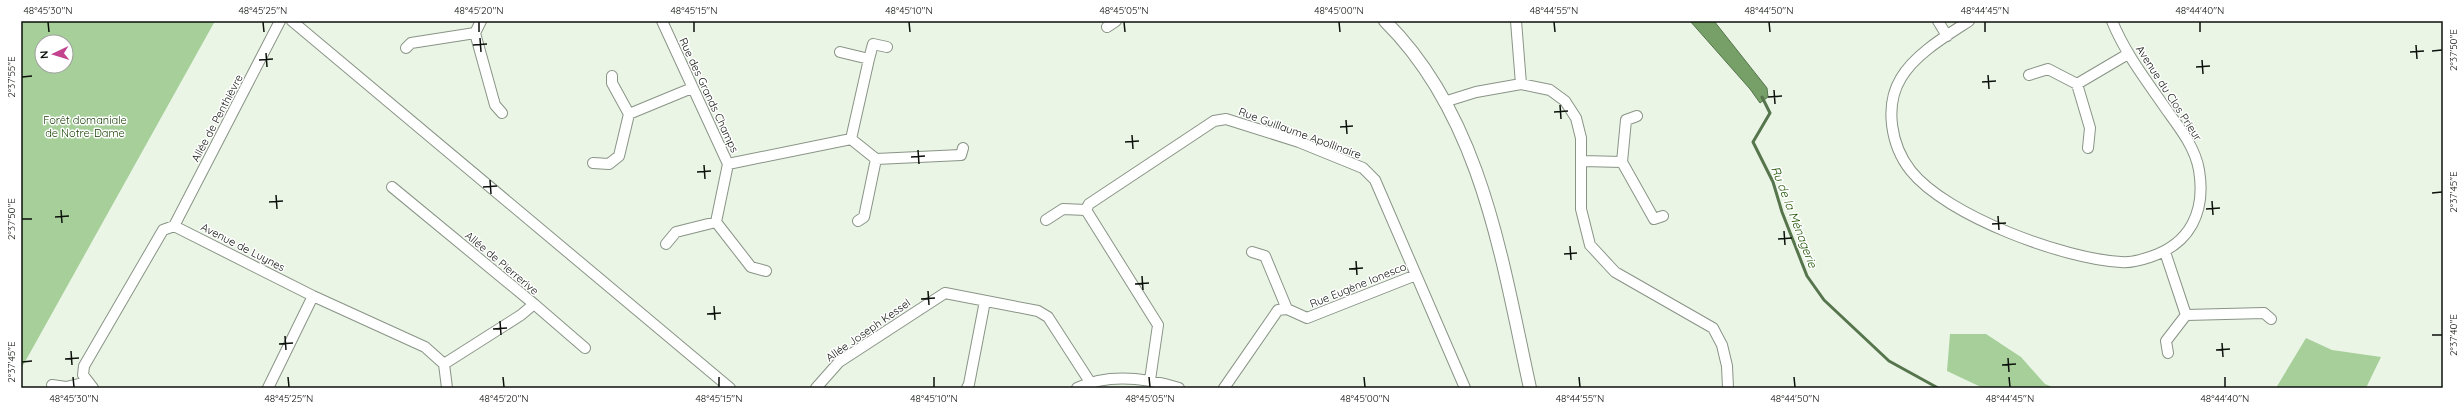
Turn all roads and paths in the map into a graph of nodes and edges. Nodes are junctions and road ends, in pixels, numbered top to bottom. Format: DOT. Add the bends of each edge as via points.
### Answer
graph roads {
  1 [pos="280,21"];
  2 [pos="292,21"];
  3 [pos="480,21"];
  4 [pos="662,21"];
  5 [pos="1116,21"];
  6 [pos="1385,21"];
  7 [pos="1516,21"];
  8 [pos="1938,21"];
  9 [pos="1969,21"];
  10 [pos="2112,21"];
  11 [pos="1107,27"];
  12 [pos="475,33"];
  13 [pos="1947,36"];
  14 [pos="887,47"];
  15 [pos="406,48"];
  16 [pos="840,52"];
  17 [pos="2128,54"];
  18 [pos="869,59"];
  19 [pos="2029,75"];
  20 [pos="612,76"];
  21 [pos="1521,84"];
  22 [pos="2076,84"];
  23 [pos="692,88"];
  24 [pos="1444,102"];
  25 [pos="502,112"];
  26 [pos="629,114"];
  27 [pos="1637,116"];
  28 [pos="851,138"];
  29 [pos="963,148"];
  30 [pos="2088,148"];
  31 [pos="876,159"];
  32 [pos="1583,161"];
  33 [pos="1622,162"];
  34 [pos="593,163"];
  35 [pos="728,164"];
  36 [pos="392,187"];
  37 [pos="1086,210"];
  38 [pos="1663,216"];
  39 [pos="1046,220"];
  40 [pos="858,221"];
  41 [pos="716,222"];
  42 [pos="174,226"];
  43 [pos="666,244"];
  44 [pos="1252,252"];
  45 [pos="2165,252"];
  46 [pos="766,271"];
  47 [pos="1416,275"];
  48 [pos="313,296"];
  49 [pos="985,301"];
  50 [pos="534,304"];
  51 [pos="1287,309"];
  52 [pos="2186,315"];
  53 [pos="2271,320"];
  54 [pos="585,348"];
  55 [pos="2168,353"];
  56 [pos="444,364"];
  57 [pos="1150,380"];
  58 [pos="1090,382"];
  59 [pos="52,385"];
  60 [pos="90,385"];
  61 [pos="728,387"];
  62 [pos="268,388"];
  63 [pos="447,388"];
  64 [pos="816,388"];
  65 [pos="967,388"];
  66 [pos="1077,388"];
  67 [pos="1179,388"];
  68 [pos="1224,388"];
  69 [pos="1465,388"];
  70 [pos="1530,388"];
  71 [pos="1728,388"];
  1 -- 42 [label="street, Allée de Penthièvre"];
  2 -- 61 [label="street"];
  3 -- 12 [label="street"];
  4 -- 23 [label="street, Rue des Grands Champs"];
  5 -- 11 [label="street"];
  6 -- 24 [label="street" via="1412,53"];
  7 -- 21 [label="street"];
  8 -- 13 [label="street"];
  9 -- 13 [label="street, Avenue du Clos Prieur"];
  10 -- 17 [label="street, Avenue du Clos Prieur"];
  12 -- 15 [label="street" via="411,43"];
  12 -- 25 [label="street" via="495,105"];
  13 -- 45 [label="street, Avenue du Clos Prieur" via="1917,60 1901,78 1894,96 1892,126 1900,155 1912,172 1931,190 1963,210 1995,227 2048,247 2090,259 2123,262"];
  14 -- 18 [label="street" via="873,44"];
  16 -- 18 [label="street"];
  17 -- 22 [label="street"];
  17 -- 45 [label="street, Avenue du Clos Prieur" via="2182,132 2199,170 2197,216 2178,244"];
  18 -- 28 [label="street"];
  19 -- 22 [label="street" via="2048,69"];
  20 -- 26 [label="street" via="612,83"];
  21 -- 24 [label="street" via="1476,92"];
  21 -- 32 [label="street" via="1550,90 1565,101 1576,118"];
  22 -- 30 [label="street" via="2090,128"];
  23 -- 26 [label="street"];
  23 -- 35 [label="street, Rue des Grands Champs"];
  24 -- 70 [label="street" via="1464,142 1488,205"];
  26 -- 34 [label="street" via="619,156 610,164"];
  27 -- 33 [label="street" via="1626,120"];
  28 -- 31 [label="street"];
  28 -- 35 [label="street, Rue des Grands Champs"];
  29 -- 31 [label="street" via="961,155"];
  31 -- 40 [label="street" via="864,218"];
  32 -- 33 [label="street"];
  32 -- 71 [label="street" via="1581,209 1590,245 1615,272 1713,328 1722,345 1727,366"];
  33 -- 38 [label="street" via="1654,219"];
  35 -- 41 [label="street"];
  36 -- 50 [label="street, Allée de Pierrerive"];
  37 -- 39 [label="street" via="1063,210"];
  37 -- 47 [label="street, Rue Guillaume Apollinaire" via="1089,204 1214,121 1226,119 1299,142 1363,168 1375,180"];
  37 -- 57 [label="street" via="1158,326"];
  41 -- 43 [label="street" via="676,232"];
  41 -- 46 [label="street" via="752,268"];
  42 -- 48 [label="street, Avenue de Luynes"];
  42 -- 60 [label="street" via="162,230 84,366 83,375"];
  44 -- 51 [label="street" via="1265,256"];
  45 -- 52 [label="street"];
  47 -- 51 [label="street, Rue Eugène Ionesco" via="1307,318"];
  47 -- 69 [label="street, Rue Guillaume Apollinaire"];
  48 -- 56 [label="street, Avenue de Luynes" via="425,347 434,352"];
  48 -- 62 [label="street"];
  49 -- 58 [label="street, Allée Joseph Kessel" via="1038,311 1048,317"];
  49 -- 64 [label="street, Allée Joseph Kessel" via="945,293 839,362"];
  49 -- 65 [label="street"];
  50 -- 54 [label="street"];
  50 -- 56 [label="street, Allée de Pierrerive"];
  51 -- 68 [label="street" via="1278,310"];
  52 -- 53 [label="street" via="2264,313"];
  52 -- 55 [label="street" via="2166,341"];
  56 -- 63 [label="street"];
  57 -- 58 [label="street" via="1113,379"];
  57 -- 67 [label="street"];
  58 -- 66 [label="street"];
  59 -- 60 [label="street"];
}
